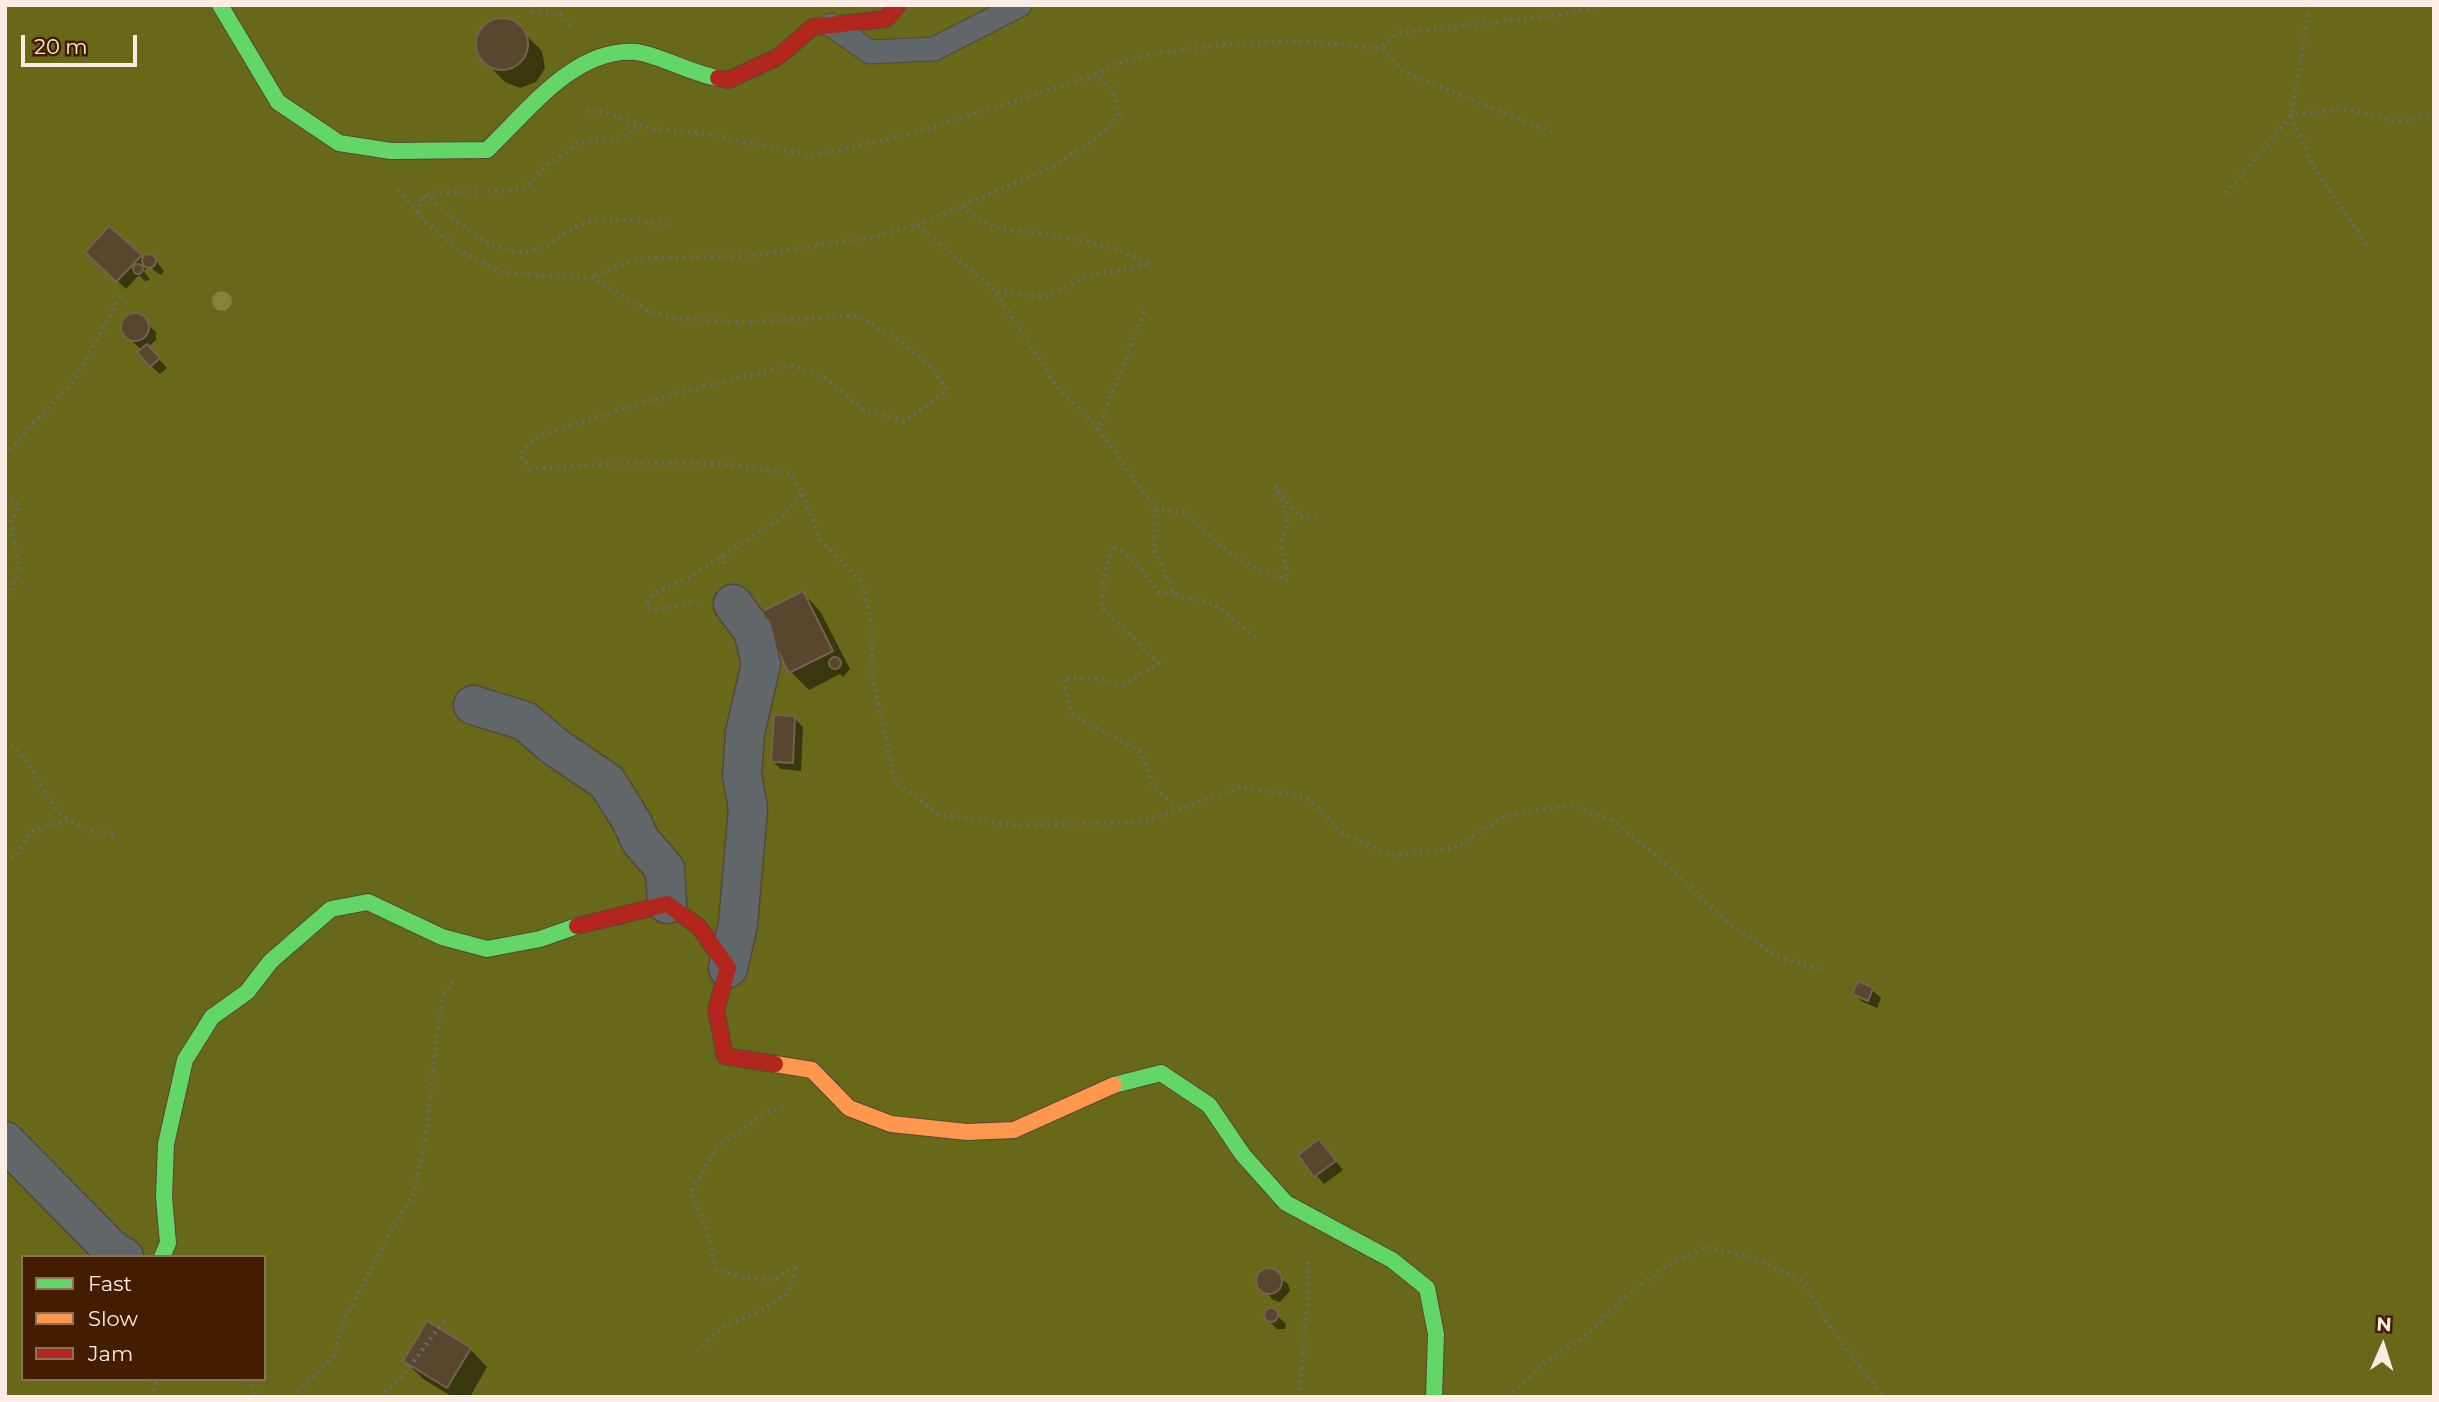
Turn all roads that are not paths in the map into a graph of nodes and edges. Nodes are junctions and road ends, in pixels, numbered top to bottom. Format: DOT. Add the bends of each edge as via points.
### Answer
graph roads {
  1 [pos="220,5"];
  2 [pos="898,5"];
  3 [pos="1020,5"];
  4 [pos="831,25"];
  5 [pos="733,604"];
  6 [pos="473,705"];
  7 [pos="667,904"];
  8 [pos="728,968"];
  9 [pos="5,1141"];
  10 [pos="120,1255"];
  11 [pos="163,1255"];
  12 [pos="1434,1397"];
  1 -- 4 [label="street" via="278,102 339,143 391,151 487,150 570,72 601,56 637,52 695,74 728,80 778,57 813,27"];
  2 -- 4 [label="street" via="886,19"];
  3 -- 4 [label="lane" via="934,49 870,52"];
  5 -- 8 [label="street" via="753,631 761,664 745,733 743,775 748,808 738,924"];
  6 -- 7 [label="street" via="525,721 607,782 640,840 664,869"];
  7 -- 8 [label="street" via="699,927"];
  7 -- 11 [label="street" via="540,939 487,948 443,937 368,902 331,909 271,961 247,992 212,1017 186,1060 166,1144 168,1243"];
  8 -- 12 [label="street" via="716,1009 725,1056 812,1070 849,1108 891,1124 967,1132 1014,1130 1109,1086 1161,1073 1209,1105 1243,1155 1286,1203 1392,1260 1427,1288 1436,1334"];
  9 -- 10 [label="street"];
}
